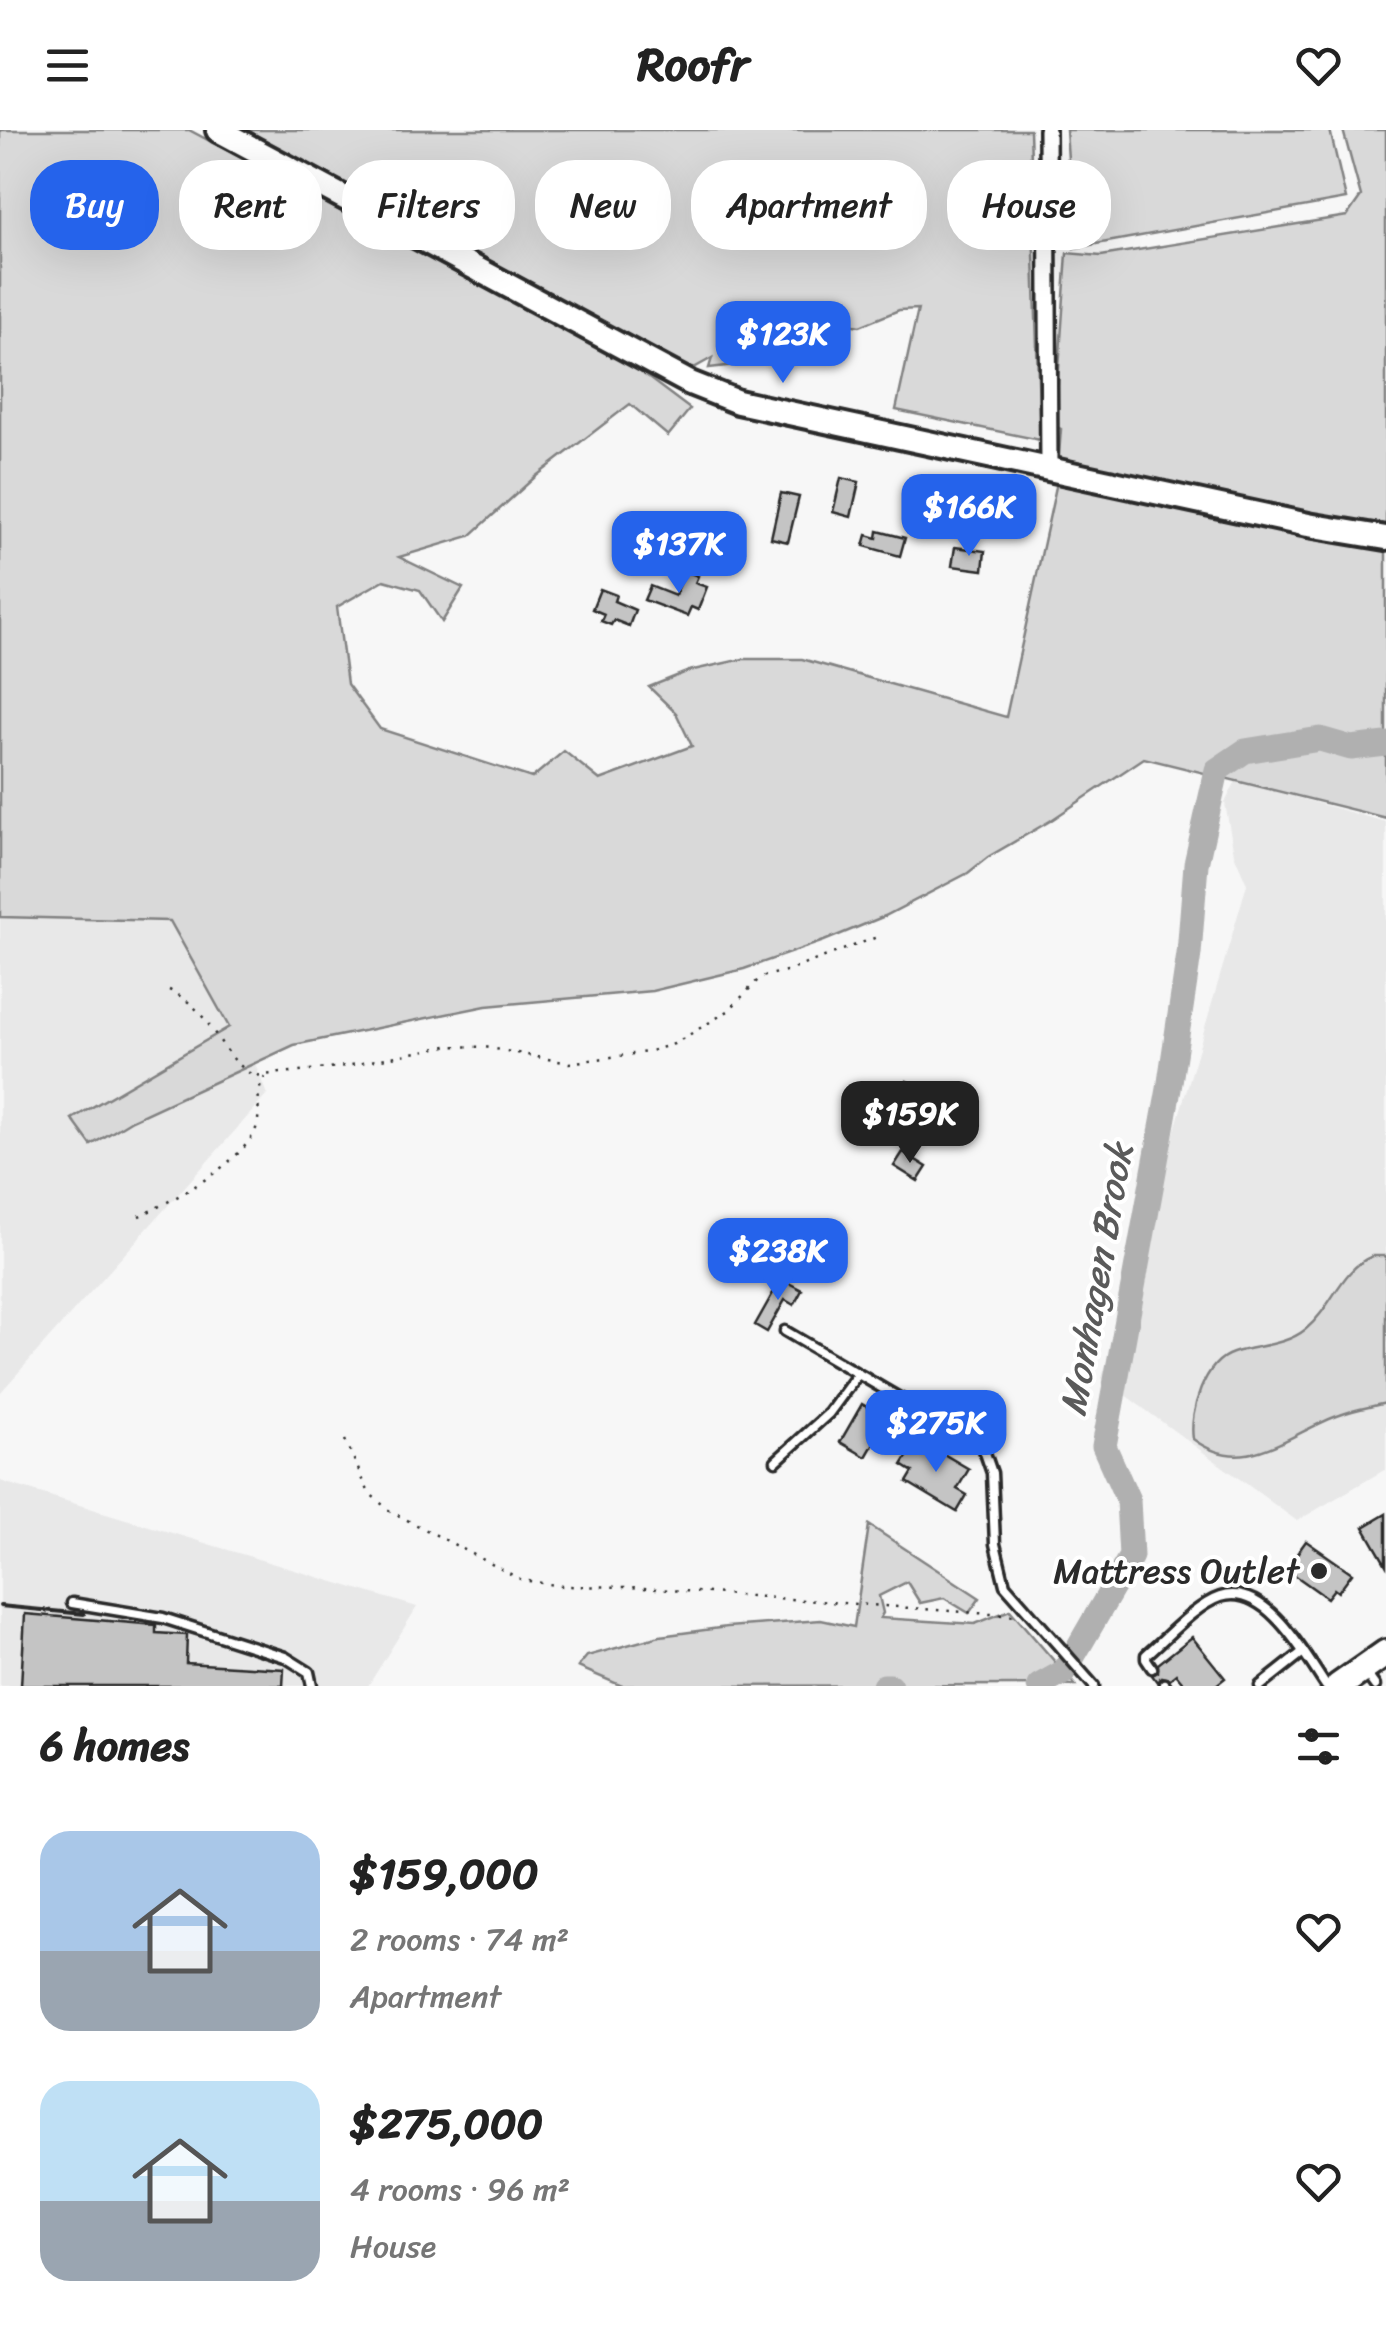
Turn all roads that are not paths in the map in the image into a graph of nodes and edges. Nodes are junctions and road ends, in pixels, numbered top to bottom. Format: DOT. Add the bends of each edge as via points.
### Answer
graph roads {
  1 [pos="218,130"];
  2 [pos="1047,130"];
  3 [pos="1049,467"];
  4 [pos="1386,538"];
  5 [pos="785,1331"];
  6 [pos="857,1375"];
  7 [pos="776,1461"];
  8 [pos="72,1603"];
  9 [pos="1303,1652"];
  10 [pos="1386,1653"];
  11 [pos="1152,1668"];
  12 [pos="1369,1677"];
  13 [pos="312,1686"];
  14 [pos="1094,1686"];
  15 [pos="1260,1686"];
  16 [pos="1326,1686"];
  17 [pos="1339,1686"];
  1 -- 3 [label="street" via="713,393"];
  2 -- 3 [label="street"];
  3 -- 4 [label="street"];
  5 -- 6 [label="lane"];
  6 -- 7 [label="lane" via="830,1413"];
  6 -- 14 [label="lane" via="982,1447 992,1474 1004,1585"];
  8 -- 13 [label="lane" via="163,1618 285,1658 309,1672"];
  9 -- 11 [label="lane" via="1277,1618 1231,1595 1206,1604 1146,1654"];
  9 -- 15 [label="lane"];
  9 -- 16 [label="lane"];
  10 -- 12 [label="main road"];
  12 -- 17 [label="main road"];
}
